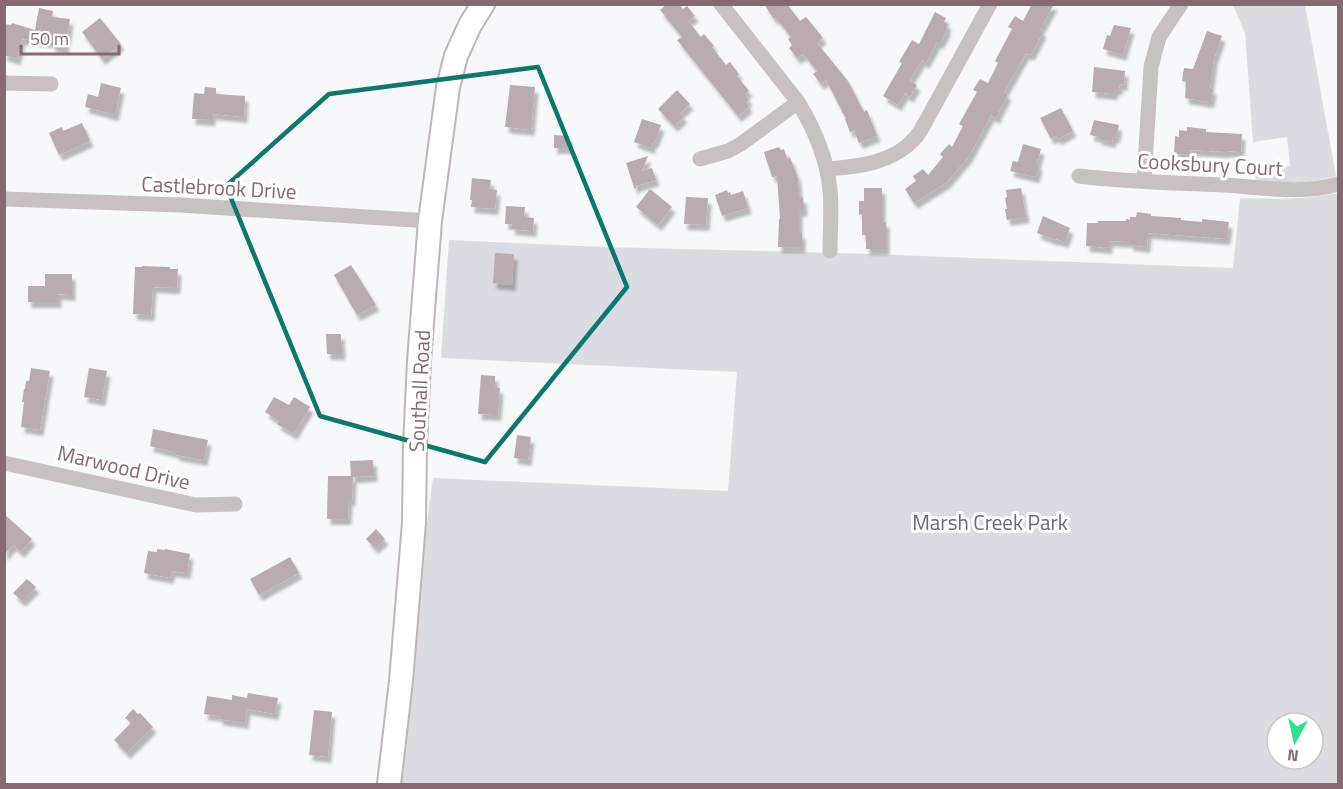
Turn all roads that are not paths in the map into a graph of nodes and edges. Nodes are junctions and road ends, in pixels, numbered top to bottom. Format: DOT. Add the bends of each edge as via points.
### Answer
graph roads {
  1 [pos="483,4"];
  2 [pos="721,4"];
  3 [pos="990,4"];
  4 [pos="1181,4"];
  5 [pos="4,83"];
  6 [pos="51,84"];
  7 [pos="798,102"];
  8 [pos="700,159"];
  9 [pos="827,169"];
  10 [pos="1079,176"];
  11 [pos="1144,181"];
  12 [pos="1338,184"];
  13 [pos="4,199"];
  14 [pos="430,221"];
  15 [pos="830,251"];
  16 [pos="4,463"];
  17 [pos="235,504"];
  18 [pos="388,784"];
  1 -- 14 [label="street, Southall Road" via="456,56 448,87"];
  2 -- 7 [label="street"];
  3 -- 9 [label="street" via="915,137 887,158"];
  4 -- 11 [label="street" via="1159,37 1151,67"];
  5 -- 6 [label="street"];
  7 -- 8 [label="street" via="741,144"];
  7 -- 9 [label="street"];
  9 -- 15 [label="street"];
  10 -- 11 [label="street, Cooksbury Court"];
  11 -- 12 [label="street, Cooksbury Court" via="1287,190"];
  13 -- 14 [label="street, Castlebrook Drive" via="180,205"];
  14 -- 18 [label="street, Southall Road" via="419,361 414,522"];
  16 -- 17 [label="street, Marwood Drive" via="196,505"];
}
